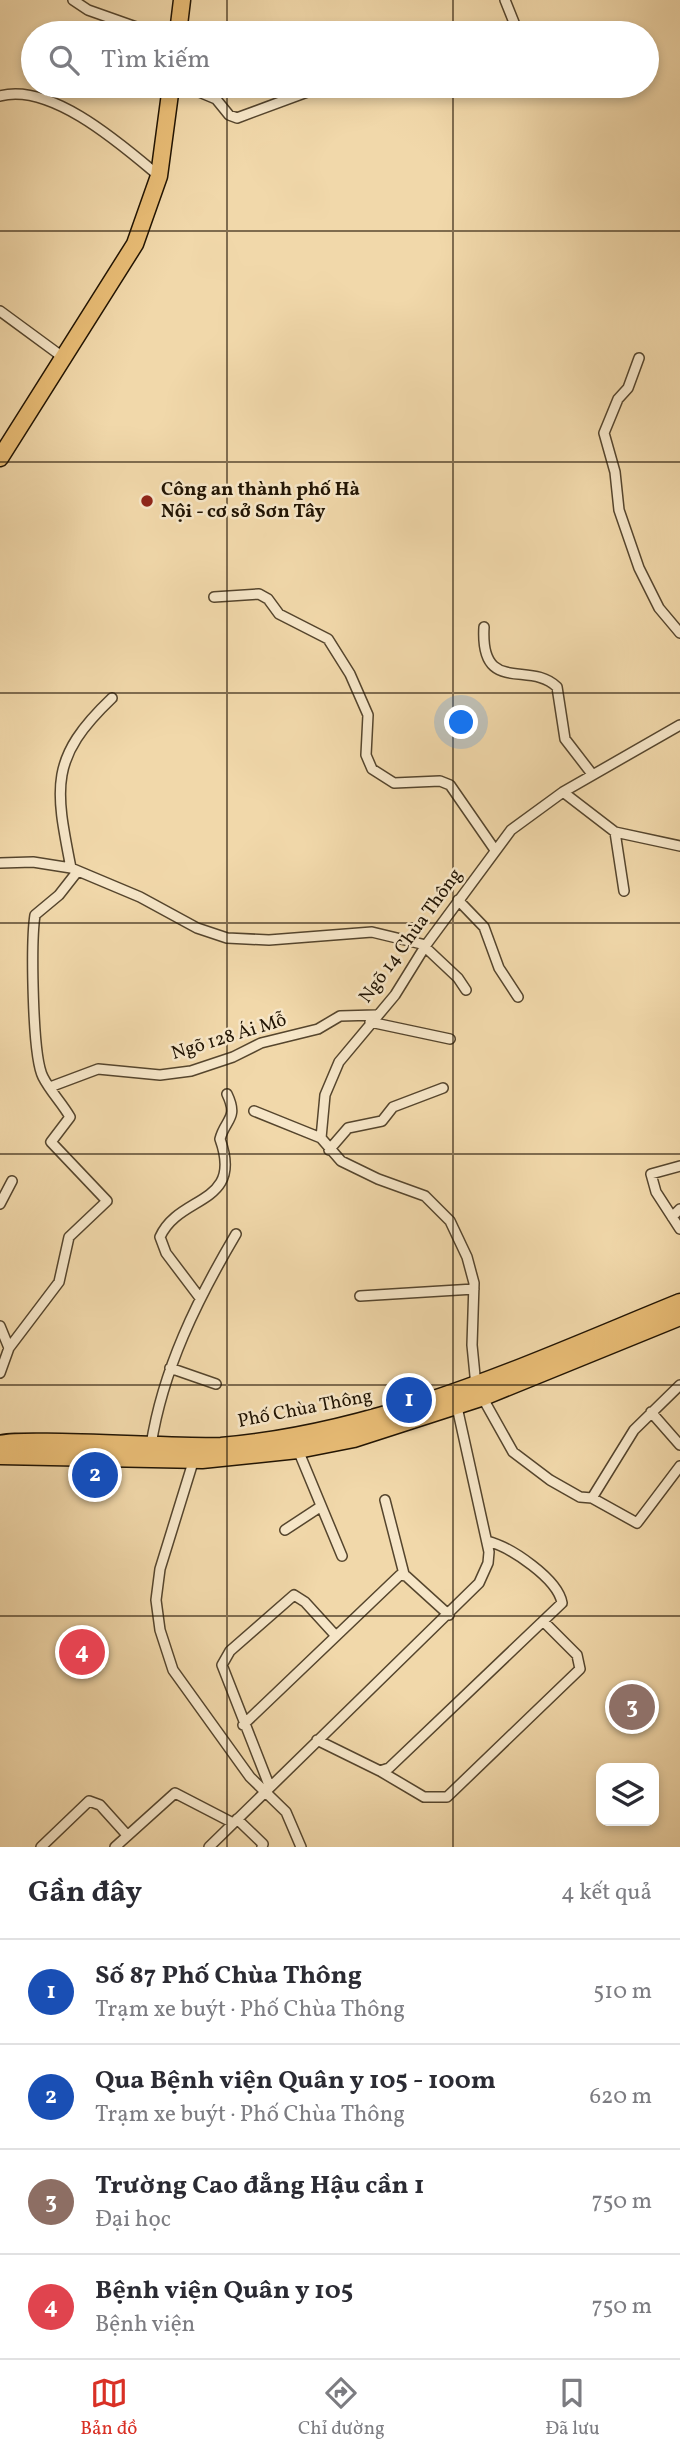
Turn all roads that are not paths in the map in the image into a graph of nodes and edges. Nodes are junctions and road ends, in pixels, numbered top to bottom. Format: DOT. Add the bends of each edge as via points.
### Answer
graph roads {
  1 [pos="73,0"];
  2 [pos="182,0"];
  3 [pos="505,0"];
  4 [pos="119,21"];
  5 [pos="179,21"];
  6 [pos="514,21"];
  7 [pos="21,94"];
  8 [pos="0,96"];
  9 [pos="37,98"];
  10 [pos="169,98"];
  11 [pos="214,98"];
  12 [pos="291,98"];
  13 [pos="159,176"];
  14 [pos="0,311"];
  15 [pos="64,358"];
  16 [pos="639,358"];
  17 [pos="0,458"];
  18 [pos="214,597"];
  19 [pos="484,627"];
  20 [pos="680,633"];
  21 [pos="112,698"];
  22 [pos="678,731"];
  23 [pos="592,774"];
  24 [pos="563,792"];
  25 [pos="615,832"];
  26 [pos="680,846"];
  27 [pos="495,850"];
  28 [pos="0,863"];
  29 [pos="74,870"];
  30 [pos="624,891"];
  31 [pos="458,900"];
  32 [pos="425,946"];
  33 [pos="466,989"];
  34 [pos="518,997"];
  35 [pos="373,1019"];
  36 [pos="450,1040"];
  37 [pos="50,1087"];
  38 [pos="443,1088"];
  39 [pos="227,1094"];
  40 [pos="254,1111"];
  41 [pos="321,1138"];
  42 [pos="328,1150"];
  43 [pos="680,1166"];
  44 [pos="12,1181"];
  45 [pos="0,1204"];
  46 [pos="680,1209"];
  47 [pos="672,1217"];
  48 [pos="680,1229"];
  49 [pos="236,1234"];
  50 [pos="474,1289"];
  51 [pos="360,1296"];
  52 [pos="200,1298"];
  53 [pos="680,1302"];
  54 [pos="680,1317"];
  55 [pos="0,1326"];
  56 [pos="9,1348"];
  57 [pos="170,1368"];
  58 [pos="0,1373"];
  59 [pos="216,1384"];
  60 [pos="680,1385"];
  61 [pos="478,1392"];
  62 [pos="457,1407"];
  63 [pos="651,1412"];
  64 [pos="353,1432"];
  65 [pos="0,1443"];
  66 [pos="150,1445"];
  67 [pos="680,1445"];
  68 [pos="298,1450"];
  69 [pos="197,1453"];
  70 [pos="0,1456"];
  71 [pos="680,1466"];
  72 [pos="592,1497"];
  73 [pos="385,1500"];
  74 [pos="320,1507"];
  75 [pos="285,1530"];
  76 [pos="487,1541"];
  77 [pos="342,1556"];
  78 [pos="404,1574"];
  79 [pos="449,1615"];
  80 [pos="543,1621"];
  81 [pos="336,1636"];
  82 [pos="243,1725"];
  83 [pos="317,1740"];
  84 [pos="380,1771"];
  85 [pos="267,1788"];
  86 [pos="235,1821"];
  87 [pos="127,1835"];
  88 [pos="300,1846"];
  89 [pos="41,1847"];
  90 [pos="115,1847"];
  91 [pos="209,1847"];
  92 [pos="262,1847"];
  1 -- 4 [label="street"];
  2 -- 5 [label="highway"];
  3 -- 6 [label="street"];
  7 -- 8 [label="street"];
  9 -- 13 [label="street" via="108,135"];
  10 -- 13 [label="highway"];
  11 -- 12 [label="street" via="237,118"];
  13 -- 15 [label="highway" via="135,244"];
  14 -- 15 [label="street"];
  15 -- 17 [label="highway"];
  16 -- 20 [label="street" via="604,433 619,510 639,568 659,608"];
  18 -- 27 [label="street" via="259,594 279,614 328,639 368,715 365,749 372,769 394,783 440,781 450,785"];
  19 -- 23 [label="street" via="485,651 494,666 557,687 565,739"];
  21 -- 29 [label="street" via="76,736 61,772 61,807"];
  22 -- 23 [label="street, Ngõ 14 Chùa Thông"];
  23 -- 24 [label="street, Ngõ 14 Chùa Thông"];
  24 -- 25 [label="street"];
  24 -- 27 [label="street, Ngõ 14 Chùa Thông" via="517,824"];
  25 -- 26 [label="street"];
  25 -- 30 [label="street"];
  27 -- 31 [label="street, Ngõ 14 Chùa Thông"];
  28 -- 29 [label="street" via="33,862"];
  29 -- 32 [label="street" via="227,938 269,940 372,932"];
  29 -- 37 [label="street" via="59,895 36,911 32,940 41,1075"];
  31 -- 32 [label="street, Ngõ 14 Chùa Thông"];
  31 -- 34 [label="street" via="484,927 499,968"];
  32 -- 33 [label="street"];
  32 -- 35 [label="street, Ngõ 14 Chùa Thông" via="401,986"];
  35 -- 36 [label="street, Ngõ 128 Ái Mỗ"];
  35 -- 37 [label="street, Ngõ 128 Ái Mỗ" via="340,1016 318,1028 261,1043 191,1071 160,1075 98,1069"];
  35 -- 41 [label="street, Ngõ 14 Chùa Thông" via="330,1078"];
  37 -- 56 [label="street" via="70,1117 51,1142 107,1201 69,1237 59,1282"];
  38 -- 42 [label="street" via="393,1107 382,1121 348,1128"];
  39 -- 52 [label="street" via="233,1107 220,1139 226,1172 218,1186 160,1237 166,1254"];
  40 -- 41 [label="street"];
  41 -- 42 [label="street"];
  42 -- 50 [label="street" via="356,1169 413,1190 438,1207 459,1236"];
  43 -- 47 [label="street" via="651,1174"];
  44 -- 45 [label="street"];
  46 -- 47 [label="street"];
  47 -- 48 [label="street"];
  49 -- 52 [label="street"];
  50 -- 51 [label="street"];
  50 -- 61 [label="street" via="472,1345"];
  52 -- 57 [label="street"];
  53 -- 61 [label="highway, Phố Chùa Thông"];
  54 -- 61 [label="highway, Phố Chùa Thông"];
  55 -- 56 [label="street"];
  56 -- 58 [label="street"];
  57 -- 59 [label="street"];
  57 -- 66 [label="street"];
  60 -- 63 [label="street"];
  61 -- 62 [label="highway, Phố Chùa Thông"];
  61 -- 64 [label="highway, Phố Chùa Thông"];
  61 -- 72 [label="street" via="513,1452 580,1497"];
  62 -- 64 [label="highway, Phố Chùa Thông"];
  62 -- 76 [label="street"];
  63 -- 67 [label="street"];
  63 -- 72 [label="street" via="618,1452"];
  64 -- 68 [label="highway, Phố Chùa Thông"];
  64 -- 69 [label="highway, Phố Chùa Thông"];
  65 -- 66 [label="highway, Phố Chùa Thông"];
  66 -- 69 [label="highway, Phố Chùa Thông"];
  68 -- 69 [label="highway, Phố Chùa Thông"];
  68 -- 74 [label="street"];
  69 -- 70 [label="highway, Phố Chùa Thông"];
  69 -- 85 [label="street" via="160,1569 156,1600 160,1630 173,1670 250,1777"];
  71 -- 72 [label="street" via="637,1523"];
  73 -- 78 [label="street"];
  74 -- 75 [label="street"];
  74 -- 77 [label="street"];
  76 -- 79 [label="street" via="488,1563 479,1583"];
  76 -- 80 [label="street" via="512,1549 563,1599"];
  78 -- 79 [label="street"];
  78 -- 81 [label="street"];
  79 -- 83 [label="street"];
  80 -- 84 [label="street" via="389,1768"];
  80 -- 84 [label="street" via="577,1655 580,1669 447,1797 424,1797"];
  81 -- 82 [label="street"];
  81 -- 82 [label="street" via="294,1595 230,1651 222,1672"];
  82 -- 85 [label="street"];
  83 -- 84 [label="street"];
  83 -- 85 [label="street"];
  85 -- 86 [label="street"];
  85 -- 88 [label="street" via="286,1812"];
  86 -- 87 [label="street" via="175,1793"];
  86 -- 91 [label="street"];
  86 -- 92 [label="street"];
  87 -- 89 [label="street" via="100,1805 89,1801"];
  87 -- 90 [label="street"];
}
